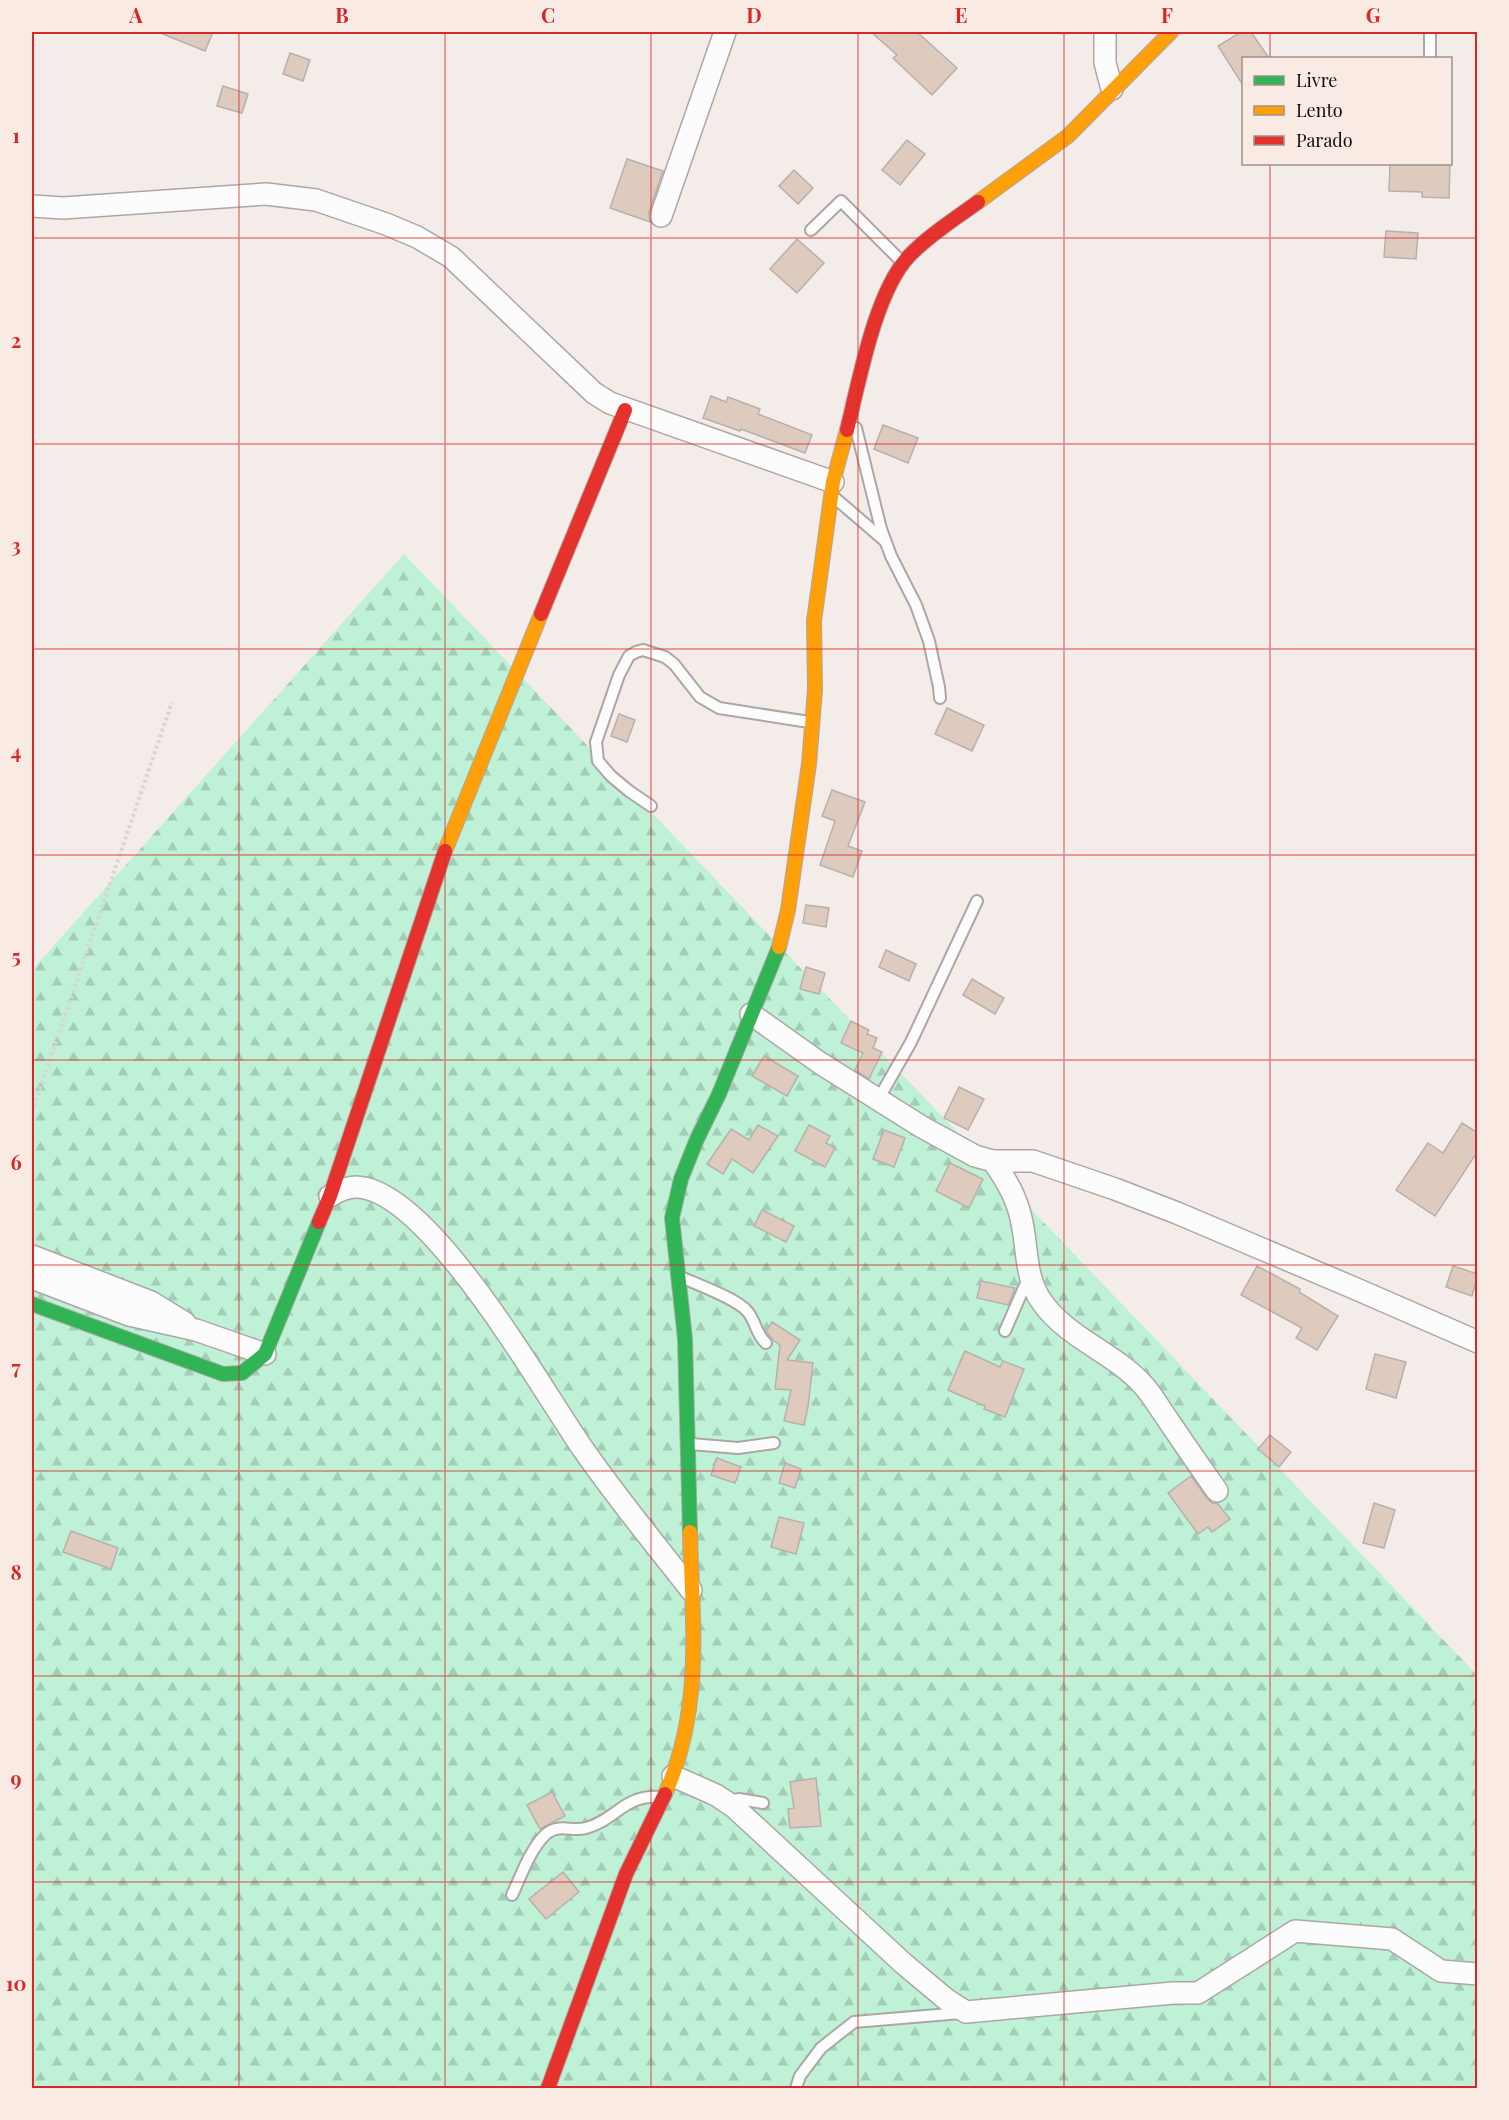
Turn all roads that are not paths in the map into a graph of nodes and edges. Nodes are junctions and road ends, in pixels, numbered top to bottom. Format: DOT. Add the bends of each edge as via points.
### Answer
graph roads {
  1 [pos="725,32"];
  2 [pos="1105,32"];
  3 [pos="1171,32"];
  4 [pos="1430,32"];
  5 [pos="1430,57"];
  6 [pos="1112,89"];
  7 [pos="32,206"];
  8 [pos="661,216"];
  9 [pos="811,230"];
  10 [pos="904,263"];
  11 [pos="625,410"];
  12 [pos="852,410"];
  13 [pos="832,488"];
  14 [pos="885,541"];
  15 [pos="940,698"];
  16 [pos="813,722"];
  17 [pos="651,806"];
  18 [pos="977,901"];
  19 [pos="751,1014"];
  20 [pos="878,1100"];
  21 [pos="993,1161"];
  22 [pos="330,1196"];
  23 [pos="32,1256"];
  24 [pos="678,1275"];
  25 [pos="1029,1276"];
  26 [pos="32,1278"];
  27 [pos="32,1304"];
  28 [pos="196,1330"];
  29 [pos="1005,1331"];
  30 [pos="1478,1342"];
  31 [pos="766,1343"];
  32 [pos="265,1354"];
  33 [pos="687,1443"];
  34 [pos="774,1443"];
  35 [pos="1217,1491"];
  36 [pos="691,1590"];
  37 [pos="673,1776"];
  38 [pos="663,1797"];
  39 [pos="725,1802"];
  40 [pos="763,1803"];
  41 [pos="512,1895"];
  42 [pos="1478,1974"];
  43 [pos="966,2012"];
  44 [pos="548,2088"];
  45 [pos="796,2088"];
  1 -- 8 [label="street"];
  2 -- 6 [label="street" via="1105,63"];
  3 -- 6 [label="street"];
  4 -- 5 [label="lane"];
  6 -- 10 [label="street" via="1068,136 929,238"];
  7 -- 11 [label="street" via="63,208 266,194 316,200 386,224 451,257 594,393"];
  9 -- 10 [label="lane" via="841,201"];
  10 -- 12 [label="street" via="876,319"];
  11 -- 13 [label="street"];
  11 -- 22 [label="street" via="447,845"];
  12 -- 13 [label="street"];
  12 -- 14 [label="lane"];
  13 -- 14 [label="lane"];
  13 -- 16 [label="street" via="814,621"];
  14 -- 15 [label="lane" via="929,640"];
  16 -- 17 [label="lane" via="719,708 700,697 664,657 643,650 636,652 629,656 619,675 596,742 598,761"];
  16 -- 19 [label="street" via="782,939"];
  18 -- 20 [label="lane" via="911,1042"];
  19 -- 20 [label="street"];
  19 -- 24 [label="street" via="681,1179 672,1218"];
  20 -- 21 [label="street" via="959,1148"];
  21 -- 25 [label="street" via="1009,1183 1021,1218"];
  21 -- 30 [label="street" via="1033,1161 1115,1189"];
  22 -- 32 [label="street"];
  22 -- 36 [label="street" via="356,1187 380,1194 408,1213 442,1245 481,1294 607,1483"];
  23 -- 28 [label="street" via="151,1302"];
  24 -- 31 [label="lane" via="746,1309"];
  24 -- 33 [label="street" via="685,1339"];
  25 -- 29 [label="lane"];
  25 -- 35 [label="street" via="1051,1313 1144,1386"];
  26 -- 28 [label="street" via="138,1318"];
  27 -- 32 [label="street" via="223,1374 241,1375"];
  28 -- 32 [label="street"];
  33 -- 34 [label="lane" via="738,1448"];
  33 -- 36 [label="street"];
  36 -- 37 [label="street" via="696,1664"];
  37 -- 38 [label="street"];
  37 -- 39 [label="street"];
  38 -- 41 [label="lane" via="640,1797 593,1826 563,1827 549,1832"];
  38 -- 44 [label="street" via="627,1870"];
  39 -- 40 [label="lane" via="739,1799"];
  39 -- 43 [label="street" via="753,1823 904,1964"];
  42 -- 43 [label="street" via="1441,1971 1392,1939 1295,1930 1198,1993"];
  43 -- 45 [label="lane" via="854,2022 821,2048"];
}
